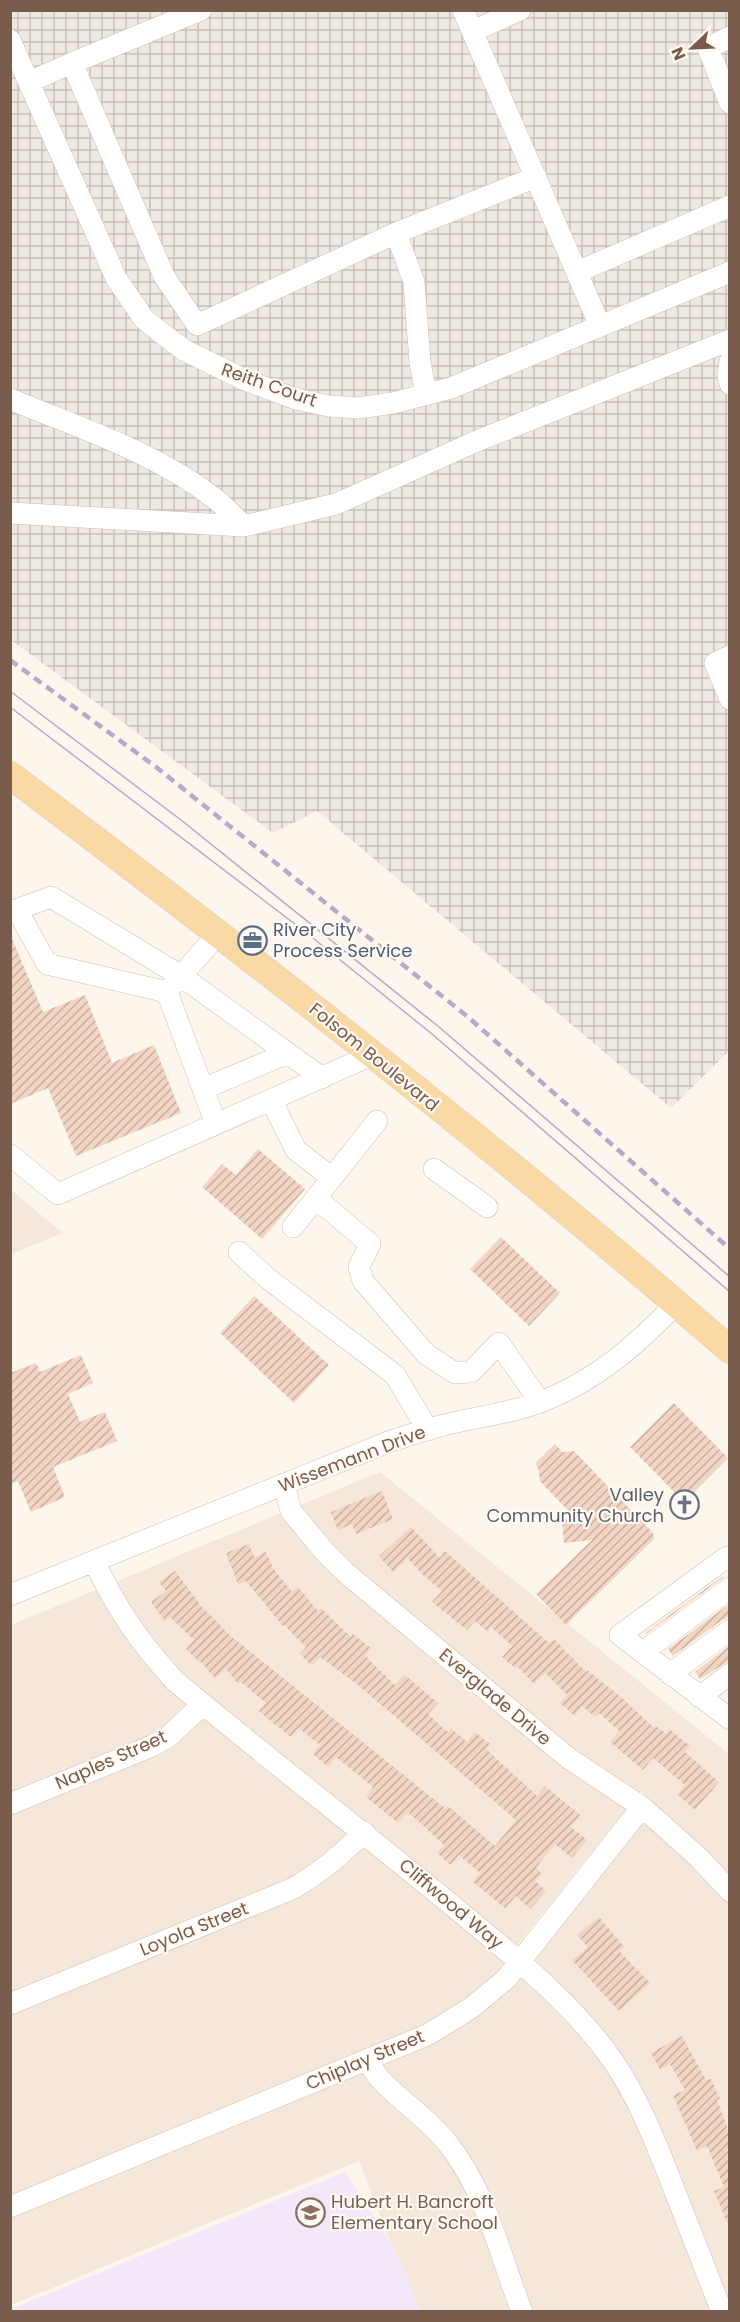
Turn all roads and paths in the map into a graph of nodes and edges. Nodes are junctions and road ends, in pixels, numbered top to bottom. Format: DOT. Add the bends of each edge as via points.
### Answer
graph roads {
  1 [pos="201,10"];
  2 [pos="464,10"];
  3 [pos="520,10"];
  4 [pos="473,31"];
  5 [pos="729,37"];
  6 [pos="10,40"];
  7 [pos="72,63"];
  8 [pos="29,82"];
  9 [pos="729,103"];
  10 [pos="536,177"];
  11 [pos="729,206"];
  12 [pos="396,233"];
  13 [pos="578,272"];
  14 [pos="729,272"];
  15 [pos="600,326"];
  16 [pos="729,340"];
  17 [pos="729,362"];
  18 [pos="729,384"];
  19 [pos="426,395"];
  20 [pos="10,399"];
  21 [pos="10,513"];
  22 [pos="244,526"];
  23 [pos="729,656"];
  24 [pos="729,699"];
  25 [pos="10,775"];
  26 [pos="14,911"];
  27 [pos="219,933"];
  28 [pos="181,976"];
  29 [pos="167,992"];
  30 [pos="288,1053"];
  31 [pos="372,1055"];
  32 [pos="322,1077"];
  33 [pos="203,1089"];
  34 [pos="272,1100"];
  35 [pos="377,1121"];
  36 [pos="216,1124"];
  37 [pos="10,1155"];
  38 [pos="434,1168"];
  39 [pos="332,1178"];
  40 [pos="316,1198"];
  41 [pos="487,1207"];
  42 [pos="293,1227"];
  43 [pos="239,1252"];
  44 [pos="676,1304"];
  45 [pos="729,1350"];
  46 [pos="540,1402"];
  47 [pos="428,1430"];
  48 [pos="284,1484"];
  49 [pos="729,1560"];
  50 [pos="94,1561"];
  51 [pos="729,1588"];
  52 [pos="10,1595"];
  53 [pos="729,1630"];
  54 [pos="643,1652"];
  55 [pos="670,1674"];
  56 [pos="729,1674"];
  57 [pos="700,1697"];
  58 [pos="203,1704"];
  59 [pos="729,1719"];
  60 [pos="10,1804"];
  61 [pos="642,1807"];
  62 [pos="364,1832"];
  63 [pos="729,1891"];
  64 [pos="520,1962"];
  65 [pos="10,2004"];
  66 [pos="368,2060"];
  67 [pos="10,2207"];
  68 [pos="522,2312"];
  69 [pos="722,2312"];
  1 -- 7 [label="street"];
  2 -- 4 [label="street"];
  3 -- 4 [label="street"];
  4 -- 10 [label="street"];
  5 -- 9 [label="street" via="708,48"];
  6 -- 8 [label="street, Reith Court"];
  7 -- 8 [label="street"];
  7 -- 12 [label="street" via="164,276 197,325"];
  8 -- 19 [label="street, Reith Court" via="116,278 144,319 164,335 212,365 296,399 358,408"];
  10 -- 12 [label="street"];
  10 -- 13 [label="street"];
  11 -- 13 [label="street"];
  12 -- 19 [label="street" via="414,282"];
  13 -- 15 [label="street"];
  14 -- 15 [label="street, Reith Court"];
  15 -- 19 [label="street, Reith Court"];
  16 -- 22 [label="street" via="477,441 336,504"];
  17 -- 18 [label="street"];
  20 -- 22 [label="street" via="117,443 180,475 215,498"];
  21 -- 22 [label="street"];
  23 -- 24 [label="street" via="714,663"];
  25 -- 27 [label="main road, Folsom Boulevard"];
  26 -- 28 [label="street" via="51,897"];
  26 -- 29 [label="street" via="47,964"];
  27 -- 28 [label="street"];
  27 -- 31 [label="main road, Folsom Boulevard"];
  28 -- 29 [label="street"];
  28 -- 30 [label="street"];
  29 -- 33 [label="street"];
  30 -- 32 [label="street"];
  30 -- 33 [label="street"];
  31 -- 32 [label="street"];
  31 -- 44 [label="main road, Folsom Boulevard"];
  32 -- 34 [label="street"];
  33 -- 36 [label="street"];
  34 -- 36 [label="street"];
  34 -- 39 [label="street" via="296,1150"];
  35 -- 39 [label="street"];
  36 -- 37 [label="street" via="58,1194"];
  38 -- 41 [label="street"];
  39 -- 40 [label="street"];
  40 -- 42 [label="street"];
  40 -- 46 [label="street" via="370,1244 359,1267 363,1281 426,1354 455,1373 471,1372 499,1343"];
  43 -- 47 [label="street" via="267,1278 395,1375"];
  44 -- 45 [label="main road, Folsom Boulevard"];
  44 -- 46 [label="street, Wissemann Drive" via="606,1369"];
  46 -- 47 [label="street, Wissemann Drive"];
  47 -- 48 [label="street, Wissemann Drive"];
  48 -- 50 [label="street, Wissemann Drive"];
  48 -- 61 [label="street, Everglade Drive" via="291,1511 346,1573 567,1757"];
  49 -- 54 [label="street" via="727,1557 620,1635"];
  50 -- 52 [label="street, Wissemann Drive"];
  50 -- 58 [label="street, Cliffwood Way" via="127,1623 151,1655"];
  51 -- 54 [label="street"];
  53 -- 55 [label="street"];
  54 -- 55 [label="street"];
  55 -- 57 [label="street"];
  56 -- 57 [label="street"];
  57 -- 59 [label="street"];
  58 -- 60 [label="street, Naples Street" via="168,1737 152,1746"];
  58 -- 62 [label="street, Cliffwood Way"];
  61 -- 63 [label="street, Everglade Drive"];
  61 -- 64 [label="street, Chiplay Street"];
  62 -- 64 [label="street, Cliffwood Way"];
  62 -- 65 [label="street, Loyola Street" via="321,1872 294,1888"];
  64 -- 66 [label="street, Chiplay Street" via="506,1979 452,2021"];
  64 -- 69 [label="street, Cliffwood Way" via="589,2029 634,2097 652,2133"];
  66 -- 67 [label="street, Chiplay Street"];
  66 -- 68 [label="street" via="381,2081 431,2123 467,2169 482,2197"];
}
